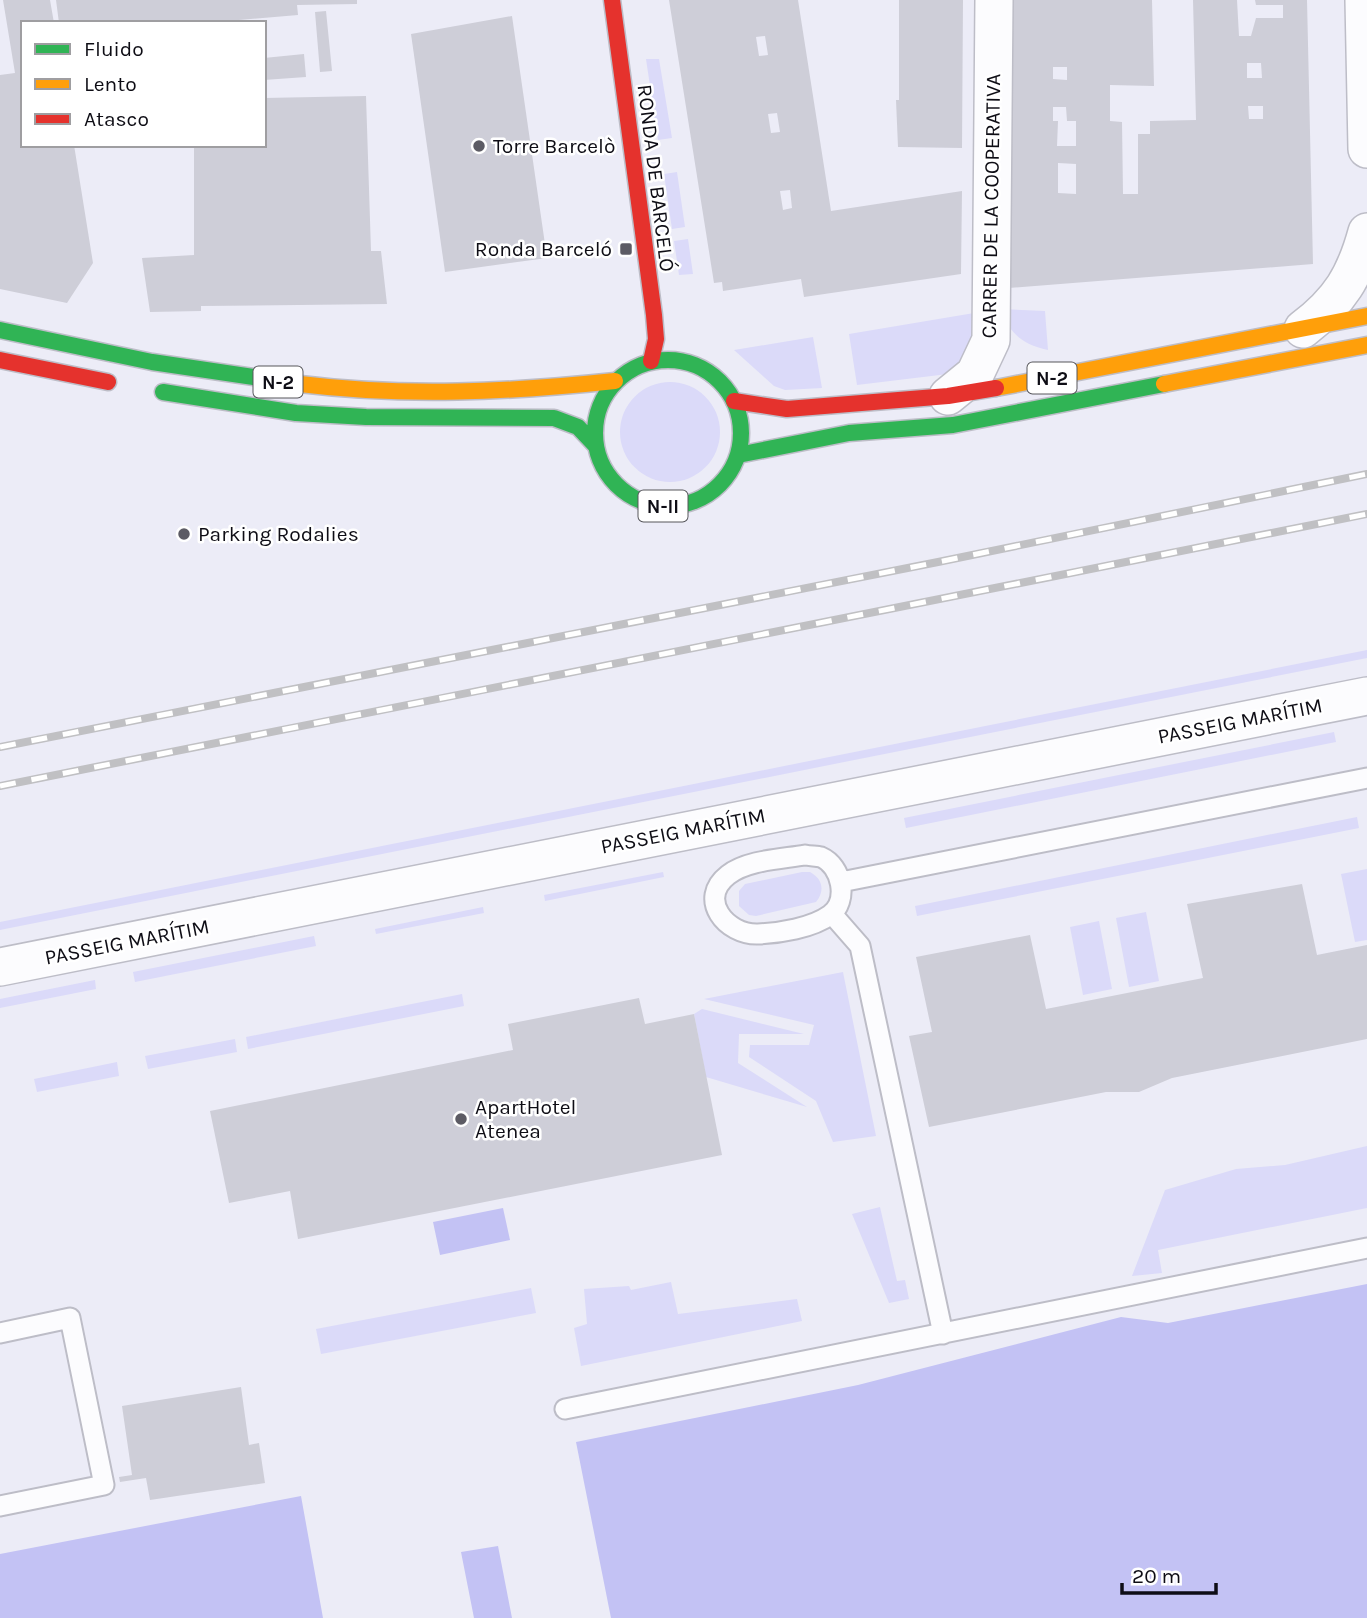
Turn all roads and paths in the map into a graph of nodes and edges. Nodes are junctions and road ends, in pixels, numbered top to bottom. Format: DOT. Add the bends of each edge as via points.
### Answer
graph roads {
  1 [pos="612,0"];
  2 [pos="994,0"];
  3 [pos="1364,0"];
  4 [pos="1367,149"];
  5 [pos="1367,232"];
  6 [pos="1367,316"];
  7 [pos="1303,329"];
  8 [pos="0,331"];
  9 [pos="1367,345"];
  10 [pos="0,360"];
  11 [pos="651,361"];
  12 [pos="615,382"];
  13 [pos="124,385"];
  14 [pos="151,390"];
  15 [pos="948,396"];
  16 [pos="734,401"];
  17 [pos="595,445"];
  18 [pos="738,455"];
  19 [pos="1367,696"];
  20 [pos="1367,778"];
  21 [pos="841,881"];
  22 [pos="832,914"];
  23 [pos="0,967"];
  24 [pos="1367,1248"];
  25 [pos="0,1333"];
  26 [pos="943,1334"];
  27 [pos="565,1409"];
  28 [pos="0,1506"];
  1 -- 11 [label="main road, RONDA DE BARCELÓ" via="654,315 656,339"];
  2 -- 15 [label="street, CARRER DE LA COOPERATIVA" via="991,340 975,374"];
  3 -- 4 [label="street"];
  5 -- 7 [label="street" via="1347,286"];
  6 -- 7 [label="main road, N-2"];
  7 -- 15 [label="main road, N-2"];
  8 -- 12 [label="main road, N-2" via="187,370 367,390 442,393 561,389"];
  9 -- 18 [label="main road, N-2" via="953,425 849,433"];
  10 -- 13 [label="main road"];
  11 -- 12 [label="main road"];
  11 -- 16 [label="main road" via="690,363 708,372"];
  12 -- 17 [label="main road" via="597,411"];
  14 -- 17 [label="main road, N-2" via="343,416 554,418 588,432"];
  15 -- 16 [label="main road, N-2" via="787,409"];
  16 -- 18 [label="main road" via="741,437"];
  17 -- 18 [label="main road, N-II" via="601,464 619,487 645,503 664,506 702,499 718,488"];
  19 -- 23 [label="street, PASSEIG MARÍTIM"];
  20 -- 21 [label="lane"];
  21 -- 22 [label="lane" via="840,902"];
  21 -- 22 [label="lane" via="821,857 805,855 745,866 727,875 716,895 716,908 725,924 741,934 815,923"];
  22 -- 26 [label="lane" via="860,946"];
  24 -- 26 [label="lane"];
  25 -- 28 [label="lane" via="70,1318 104,1485"];
  26 -- 27 [label="lane"];
}
